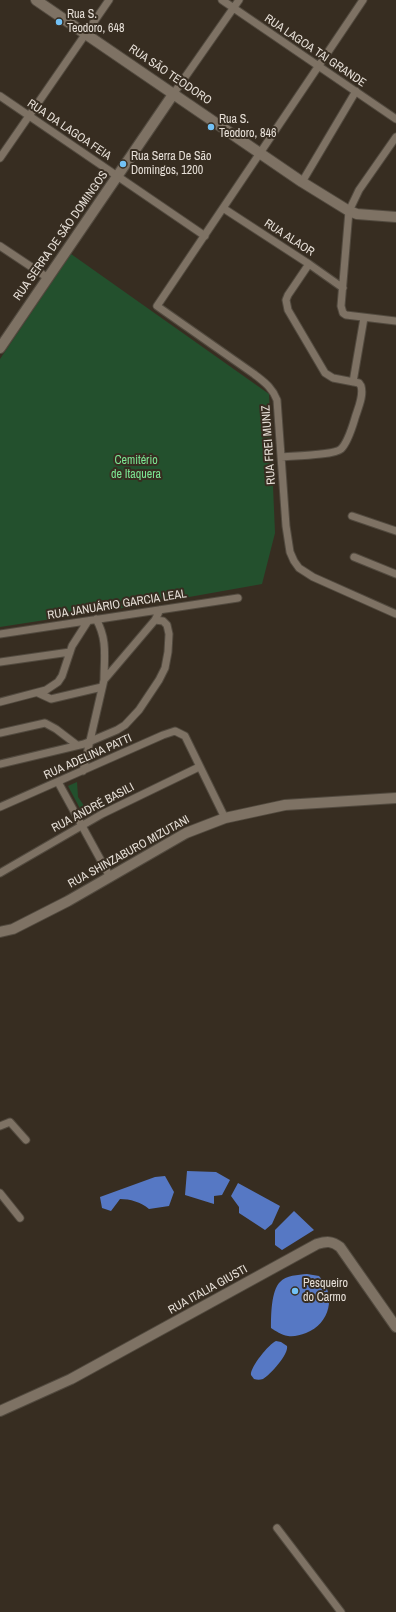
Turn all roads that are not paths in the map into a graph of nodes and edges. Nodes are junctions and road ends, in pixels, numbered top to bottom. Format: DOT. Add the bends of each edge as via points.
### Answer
graph roads {
  1 [pos="36,0"];
  2 [pos="109,0"];
  3 [pos="222,0"];
  4 [pos="239,0"];
  5 [pos="363,0"];
  6 [pos="233,8"];
  7 [pos="85,34"];
  8 [pos="317,66"];
  9 [pos="356,91"];
  10 [pos="174,93"];
  11 [pos="0,96"];
  12 [pos="28,116"];
  13 [pos="396,119"];
  14 [pos="396,137"];
  15 [pos="260,152"];
  16 [pos="0,158"];
  17 [pos="118,177"];
  18 [pos="302,182"];
  19 [pos="223,208"];
  20 [pos="349,211"];
  21 [pos="396,217"];
  22 [pos="205,236"];
  23 [pos="0,246"];
  24 [pos="309,264"];
  25 [pos="48,278"];
  26 [pos="342,288"];
  27 [pos="364,318"];
  28 [pos="396,321"];
  29 [pos="1,345"];
  30 [pos="353,382"];
  31 [pos="281,457"];
  32 [pos="352,516"];
  33 [pos="396,531"];
  34 [pos="354,557"];
  35 [pos="396,574"];
  36 [pos="238,598"];
  37 [pos="160,610"];
  38 [pos="396,614"];
  39 [pos="96,619"];
  40 [pos="88,621"];
  41 [pos="159,621"];
  42 [pos="0,634"];
  43 [pos="70,652"];
  44 [pos="0,662"];
  45 [pos="103,684"];
  46 [pos="38,693"];
  47 [pos="0,702"];
  48 [pos="0,733"];
  49 [pos="90,741"];
  50 [pos="77,745"];
  51 [pos="0,764"];
  52 [pos="199,766"];
  53 [pos="83,771"];
  54 [pos="58,782"];
  55 [pos="396,798"];
  56 [pos="0,807"];
  57 [pos="225,818"];
  58 [pos="81,826"];
  59 [pos="0,873"];
  60 [pos="110,877"];
  61 [pos="0,932"];
  62 [pos="0,1126"];
  63 [pos="26,1140"];
  64 [pos="0,1193"];
  65 [pos="20,1218"];
  66 [pos="396,1327"];
  67 [pos="0,1411"];
  68 [pos="277,1528"];
  69 [pos="341,1612"];
  1 -- 7 [label="street, RUA SÃO TEODORO"];
  2 -- 7 [label="street"];
  3 -- 6 [label="street, RUA LAGOA TAI GRANDE"];
  4 -- 6 [label="street, RUA SERRA DE SÃO DOMINGOS"];
  5 -- 8 [label="street"];
  6 -- 8 [label="street, RUA LAGOA TAI GRANDE"];
  6 -- 10 [label="street, RUA SERRA DE SÃO DOMINGOS"];
  7 -- 10 [label="street, RUA SÃO TEODORO"];
  7 -- 12 [label="street"];
  8 -- 9 [label="street, RUA LAGOA TAI GRANDE"];
  8 -- 15 [label="street"];
  9 -- 13 [label="street, RUA LAGOA TAI GRANDE"];
  9 -- 18 [label="street"];
  10 -- 15 [label="street, RUA SÃO TEODORO"];
  10 -- 17 [label="street, RUA SERRA DE SÃO DOMINGOS"];
  11 -- 12 [label="street, RUA DA LAGOA FEIA"];
  12 -- 16 [label="street"];
  12 -- 17 [label="street, RUA DA LAGOA FEIA"];
  14 -- 20 [label="street" via="359,190"];
  15 -- 18 [label="street, RUA SÃO TEODORO"];
  15 -- 19 [label="street"];
  17 -- 22 [label="street, RUA DA LAGOA FEIA"];
  17 -- 25 [label="street, RUA SERRA DE SÃO DOMINGOS"];
  18 -- 20 [label="street, RUA SÃO TEODORO"];
  19 -- 22 [label="street"];
  19 -- 24 [label="street, RUA ALAOR"];
  20 -- 21 [label="street, RUA SÃO TEODORO"];
  20 -- 26 [label="street"];
  22 -- 31 [label="street, RUA FREI MUNIZ" via="157,306 274,391 277,400"];
  23 -- 25 [label="street"];
  24 -- 26 [label="street, RUA ALAOR"];
  24 -- 30 [label="street" via="288,295 288,310 325,373 333,378"];
  25 -- 29 [label="street, RUA SERRA DE SÃO DOMINGOS"];
  26 -- 27 [label="street" via="343,313"];
  27 -- 28 [label="street"];
  27 -- 30 [label="street"];
  30 -- 31 [label="street" via="361,386 362,395 342,449 337,452"];
  31 -- 38 [label="street, RUA FREI MUNIZ" via="288,542 298,568"];
  32 -- 33 [label="street"];
  34 -- 35 [label="street"];
  36 -- 37 [label="street, RUA JANUÁRIO GARCIA LEAL"];
  37 -- 39 [label="street, RUA JANUÁRIO GARCIA LEAL"];
  37 -- 41 [label="street"];
  39 -- 40 [label="street, RUA JANUÁRIO GARCIA LEAL"];
  39 -- 45 [label="street" via="104,640"];
  40 -- 42 [label="street, RUA JANUÁRIO GARCIA LEAL"];
  40 -- 43 [label="street" via="75,639"];
  41 -- 45 [label="street"];
  41 -- 49 [label="street" via="168,629 166,663 160,680 124,726"];
  43 -- 44 [label="street"];
  43 -- 46 [label="street" via="58,682"];
  45 -- 46 [label="street" via="51,699"];
  45 -- 49 [label="street"];
  46 -- 47 [label="street"];
  48 -- 50 [label="street" via="45,723"];
  49 -- 50 [label="street"];
  49 -- 53 [label="street"];
  50 -- 51 [label="street"];
  52 -- 53 [label="street, RUA ADELINA PATTI" via="185,736 175,732"];
  52 -- 57 [label="street"];
  52 -- 58 [label="street, RUA ANDRÉ BASILI"];
  53 -- 54 [label="street, RUA ADELINA PATTI"];
  54 -- 56 [label="street, RUA ADELINA PATTI"];
  54 -- 58 [label="street"];
  55 -- 57 [label="street, RUA SHINZABURO MIZUTANI" via="285,805"];
  57 -- 60 [label="street, RUA SHINZABURO MIZUTANI" via="186,833"];
  58 -- 59 [label="street, RUA ANDRÉ BASILI"];
  58 -- 60 [label="street"];
  60 -- 61 [label="street, RUA SHINZABURO MIZUTANI" via="13,929"];
  62 -- 63 [label="street" via="10,1122"];
  64 -- 65 [label="street"];
  66 -- 67 [label="street, RUA ITALIA GIUSTI" via="340,1247 326,1241 71,1379"];
  68 -- 69 [label="street"];
}
